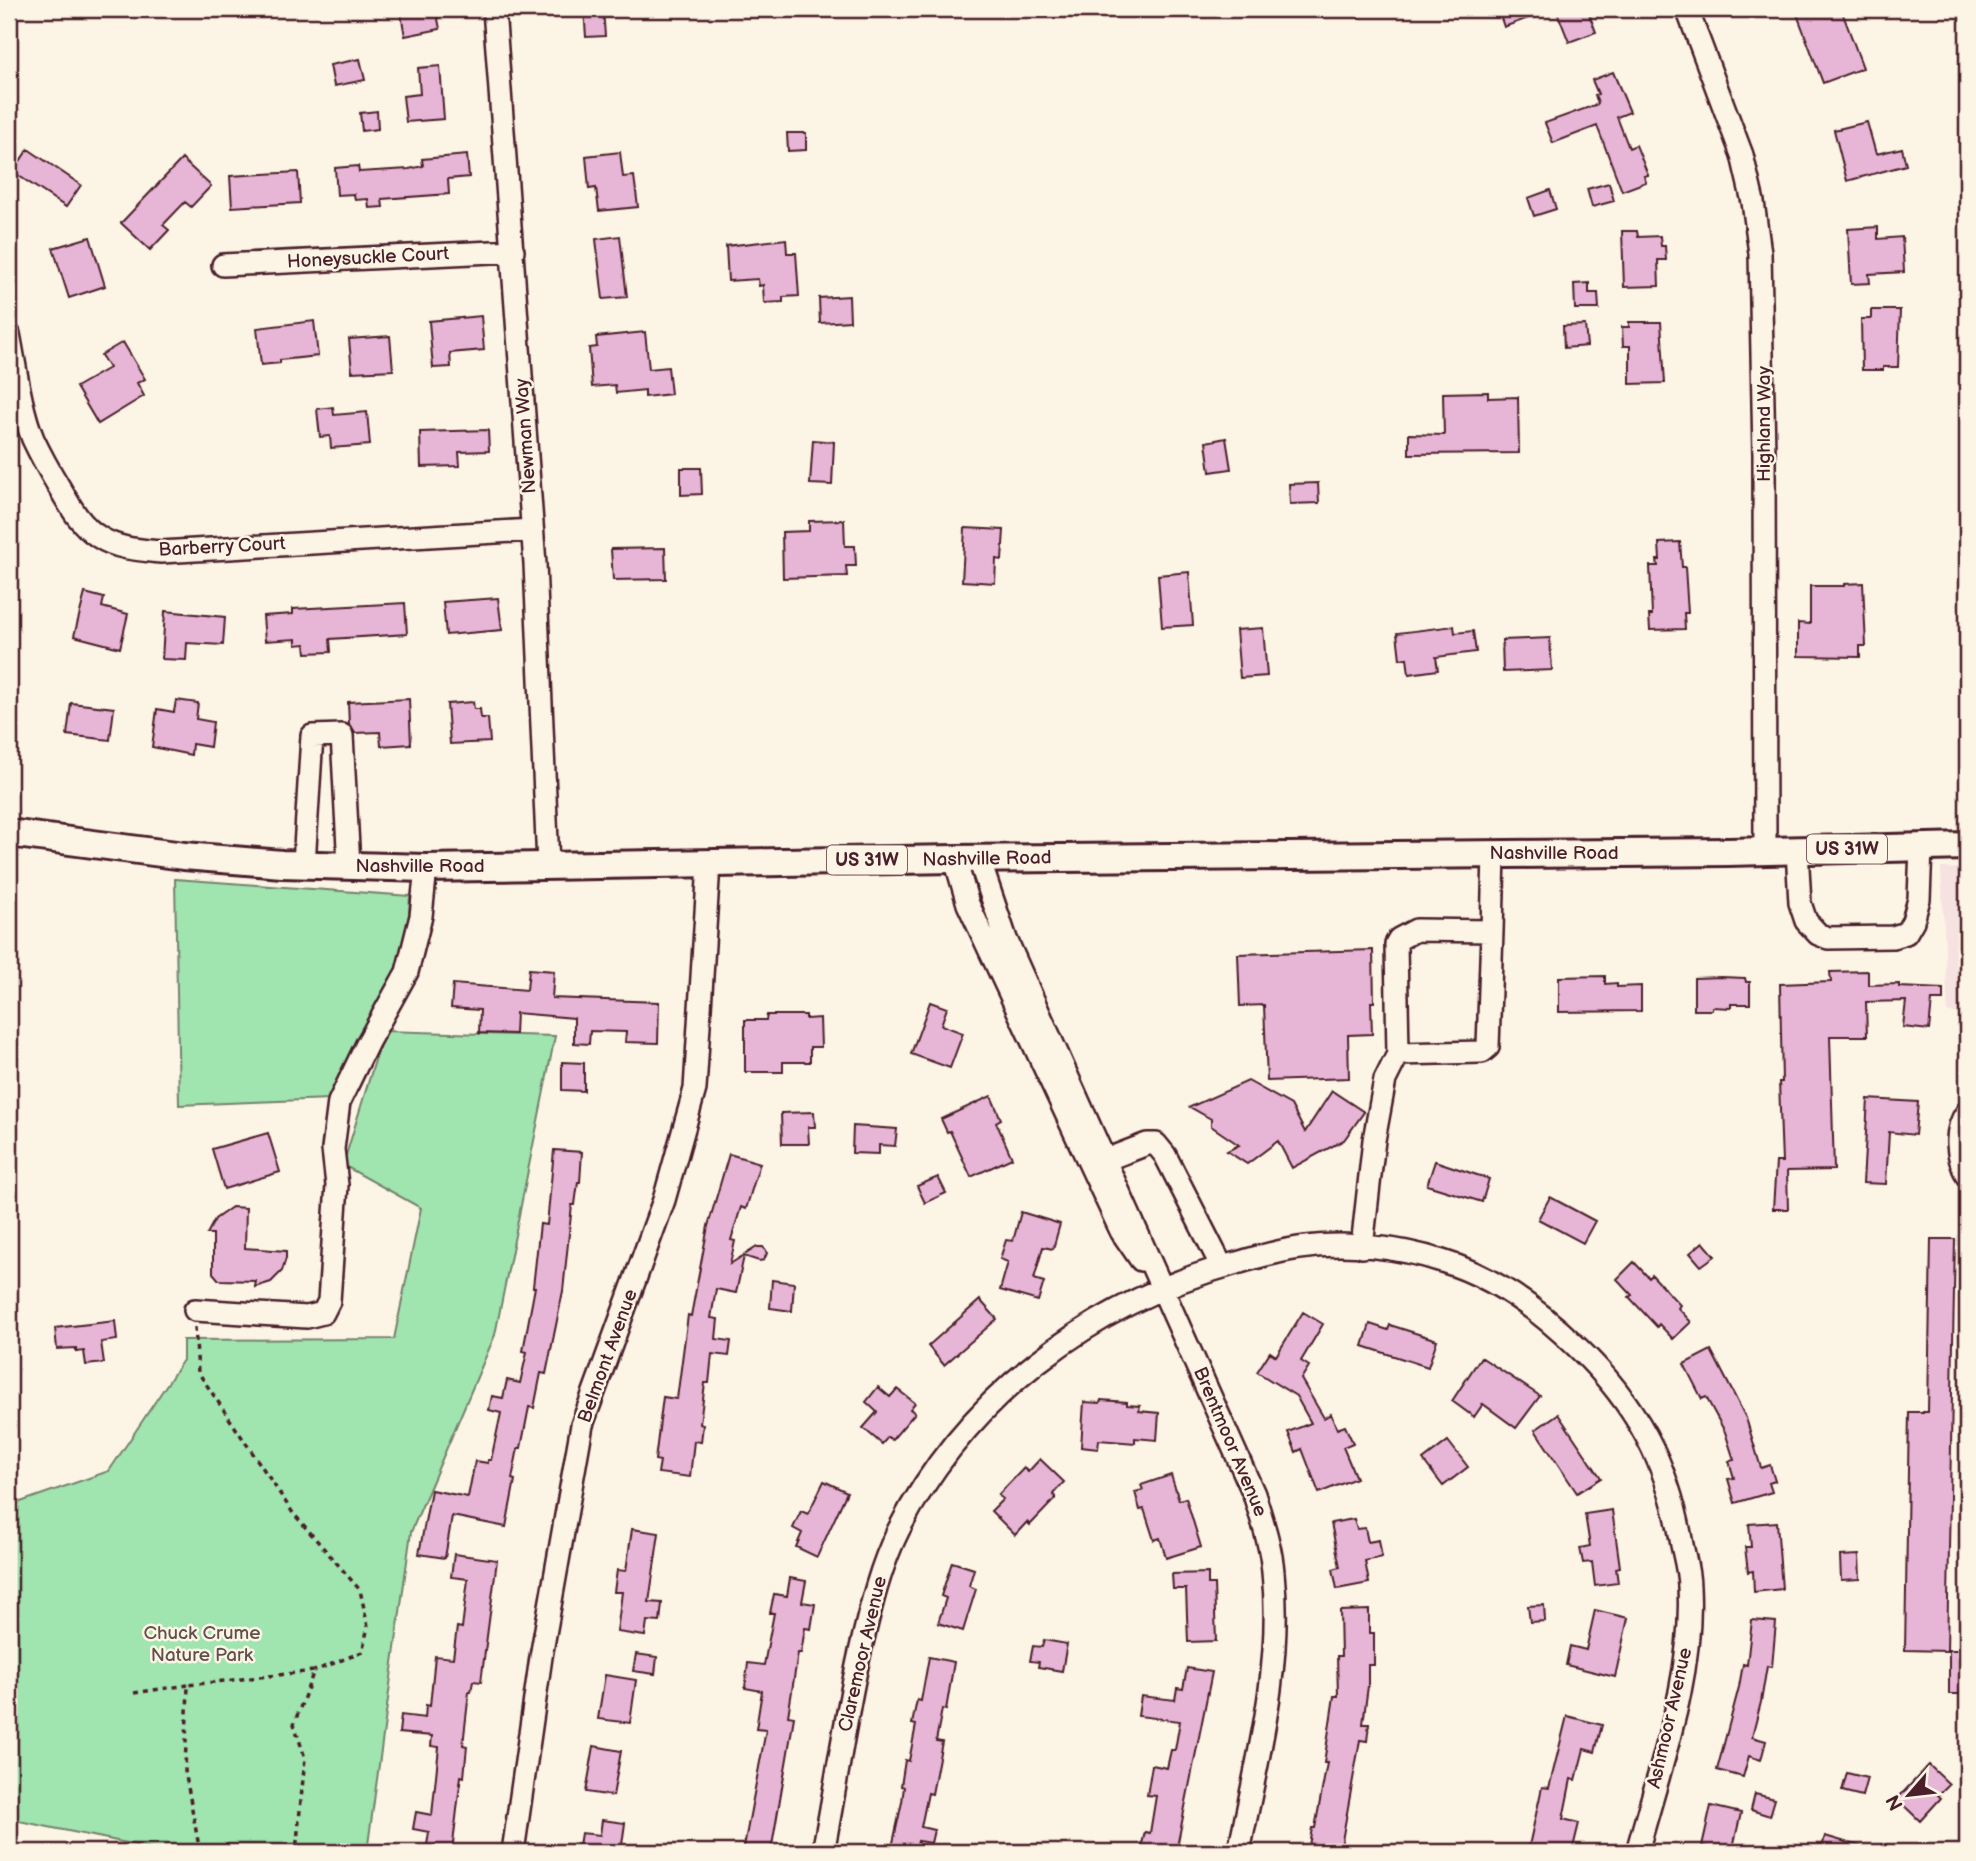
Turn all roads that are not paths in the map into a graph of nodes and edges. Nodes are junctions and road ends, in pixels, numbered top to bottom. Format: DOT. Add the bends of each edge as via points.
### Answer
graph roads {
  1 [pos="494,9"];
  2 [pos="1687,9"];
  3 [pos="513,251"];
  4 [pos="223,265"];
  5 [pos="9,334"];
  6 [pos="532,530"];
  7 [pos="9,833"];
  8 [pos="1921,847"];
  9 [pos="1765,850"];
  10 [pos="1797,850"];
  11 [pos="1967,850"];
  12 [pos="1494,853"];
  13 [pos="967,859"];
  14 [pos="304,864"];
  15 [pos="709,864"];
  16 [pos="548,865"];
  17 [pos="349,866"];
  18 [pos="426,868"];
  19 [pos="1492,931"];
  20 [pos="1398,1055"];
  21 [pos="1967,1112"];
  22 [pos="1098,1163"];
  23 [pos="1967,1176"];
  24 [pos="1363,1247"];
  25 [pos="1222,1267"];
  26 [pos="1163,1286"];
  27 [pos="195,1310"];
  28 [pos="513,1852"];
  29 [pos="823,1852"];
  30 [pos="1238,1852"];
  31 [pos="1637,1852"];
  1 -- 3 [label="street, Newman Way"];
  2 -- 9 [label="street, Highland Way" via="1742,155 1760,253"];
  3 -- 4 [label="street, Honeysuckle Court"];
  3 -- 6 [label="street, Newman Way"];
  5 -- 6 [label="street, Barberry Court" via="23,409 45,463 86,527 116,545 161,552"];
  6 -- 16 [label="street, Newman Way"];
  7 -- 14 [label="main road, Nashville Road / US 31W" via="184,856"];
  8 -- 10 [label="main road, Nashville Road / US 31W"];
  8 -- 10 [label="street" via="1919,899 1913,921 1906,933 1893,937 1828,938 1818,934 1806,921 1800,903"];
  8 -- 11 [label="main road, Nashville Road / US 31W"];
  9 -- 10 [label="main road, Nashville Road / US 31W"];
  9 -- 12 [label="main road, Nashville Road / US 31W"];
  12 -- 13 [label="main road, Nashville Road / US 31W"];
  12 -- 19 [label="street"];
  13 -- 15 [label="main road, Nashville Road / US 31W"];
  13 -- 22 [label="street, Brentmoor Avenue" via="1006,939"];
  14 -- 17 [label="main road, Nashville Road / US 31W"];
  14 -- 17 [label="street" via="312,736 342,735"];
  15 -- 16 [label="main road, Nashville Road / US 31W"];
  15 -- 28 [label="street, Belmont Avenue" via="695,1089 664,1200 582,1425"];
  16 -- 18 [label="main road, Nashville Road / US 31W"];
  17 -- 18 [label="main road, Nashville Road / US 31W"];
  18 -- 27 [label="street" via="421,916 407,972 339,1102 333,1149 337,1185 329,1301 323,1313 307,1317"];
  19 -- 20 [label="street" via="1488,1047 1482,1052"];
  19 -- 20 [label="street" via="1416,930 1399,939"];
  20 -- 24 [label="street" via="1385,1080 1374,1140"];
  21 -- 23 [label="street" via="1958,1139"];
  22 -- 25 [label="street" via="1156,1144"];
  22 -- 26 [label="street, Brentmoor Avenue"];
  24 -- 25 [label="street, Ashmoor Avenue" via="1301,1247"];
  24 -- 31 [label="street, Ashmoor Avenue" via="1445,1261 1502,1287 1550,1321 1595,1363 1632,1410 1661,1463 1689,1585 1687,1654"];
  25 -- 26 [label="street, Ashmoor Avenue"];
  26 -- 29 [label="street, Claremoor Avenue" via="1092,1323 1041,1358 964,1434 919,1495 882,1568 870,1607"];
  26 -- 30 [label="street, Brentmoor Avenue" via="1255,1494 1273,1569 1276,1647 1272,1688"];
}
